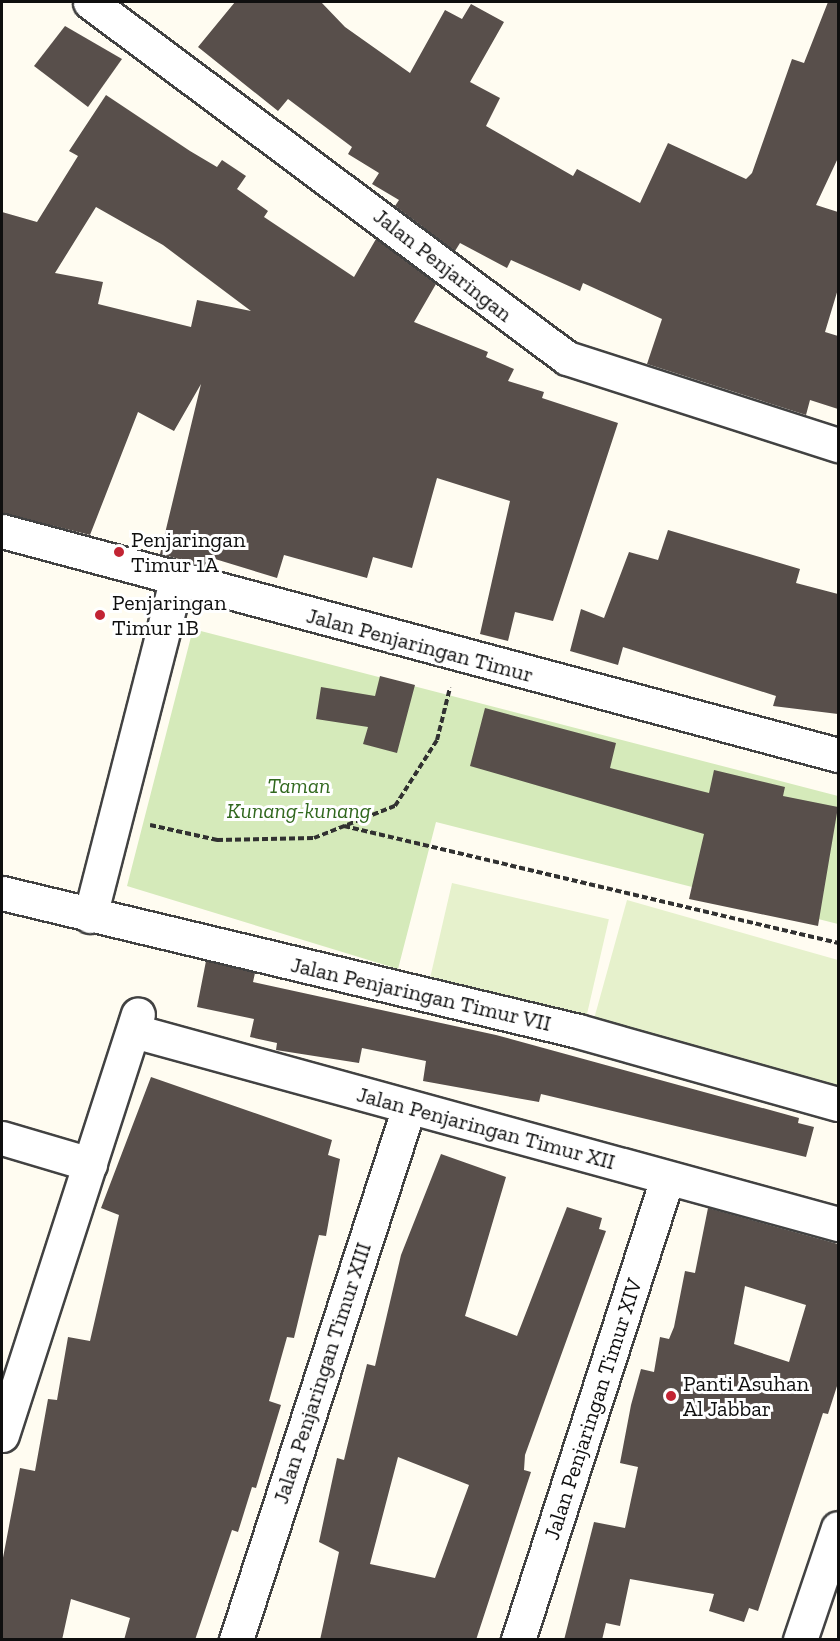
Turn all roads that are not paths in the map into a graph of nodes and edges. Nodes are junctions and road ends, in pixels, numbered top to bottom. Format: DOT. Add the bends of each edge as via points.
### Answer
graph roads {
  1 [pos="90,2"];
  2 [pos="838,445"];
  3 [pos="2,531"];
  4 [pos="176,580"];
  5 [pos="838,755"];
  6 [pos="2,893"];
  7 [pos="90,916"];
  8 [pos="838,1104"];
  9 [pos="409,1107"];
  10 [pos="2,1138"];
  11 [pos="90,1164"];
  12 [pos="667,1178"];
  13 [pos="838,1224"];
  14 [pos="3,1428"];
  15 [pos="838,1528"];
  16 [pos="236,1640"];
  17 [pos="518,1640"];
  18 [pos="800,1640"];
  1 -- 2 [label="street, Jalan Penjaringan" via="567,358"];
  3 -- 4 [label="street, Jalan Penjaringan Timur"];
  4 -- 5 [label="street, Jalan Penjaringan Timur"];
  4 -- 7 [label="street"];
  6 -- 7 [label="street, Jalan Penjaringan Timur VII"];
  7 -- 8 [label="street, Jalan Penjaringan Timur VII" via="578,1031"];
  9 -- 11 [label="street, Jalan Penjaringan Timur XII" via="136,1022"];
  9 -- 12 [label="street, Jalan Penjaringan Timur XII"];
  9 -- 16 [label="street, Jalan Penjaringan Timur XIII"];
  10 -- 11 [label="street"];
  11 -- 14 [label="street, Jalan Penjaringan Timur XII"];
  12 -- 13 [label="street, Jalan Penjaringan Timur XII"];
  12 -- 17 [label="street, Jalan Penjaringan Timur XIV"];
  15 -- 18 [label="street"];
}
